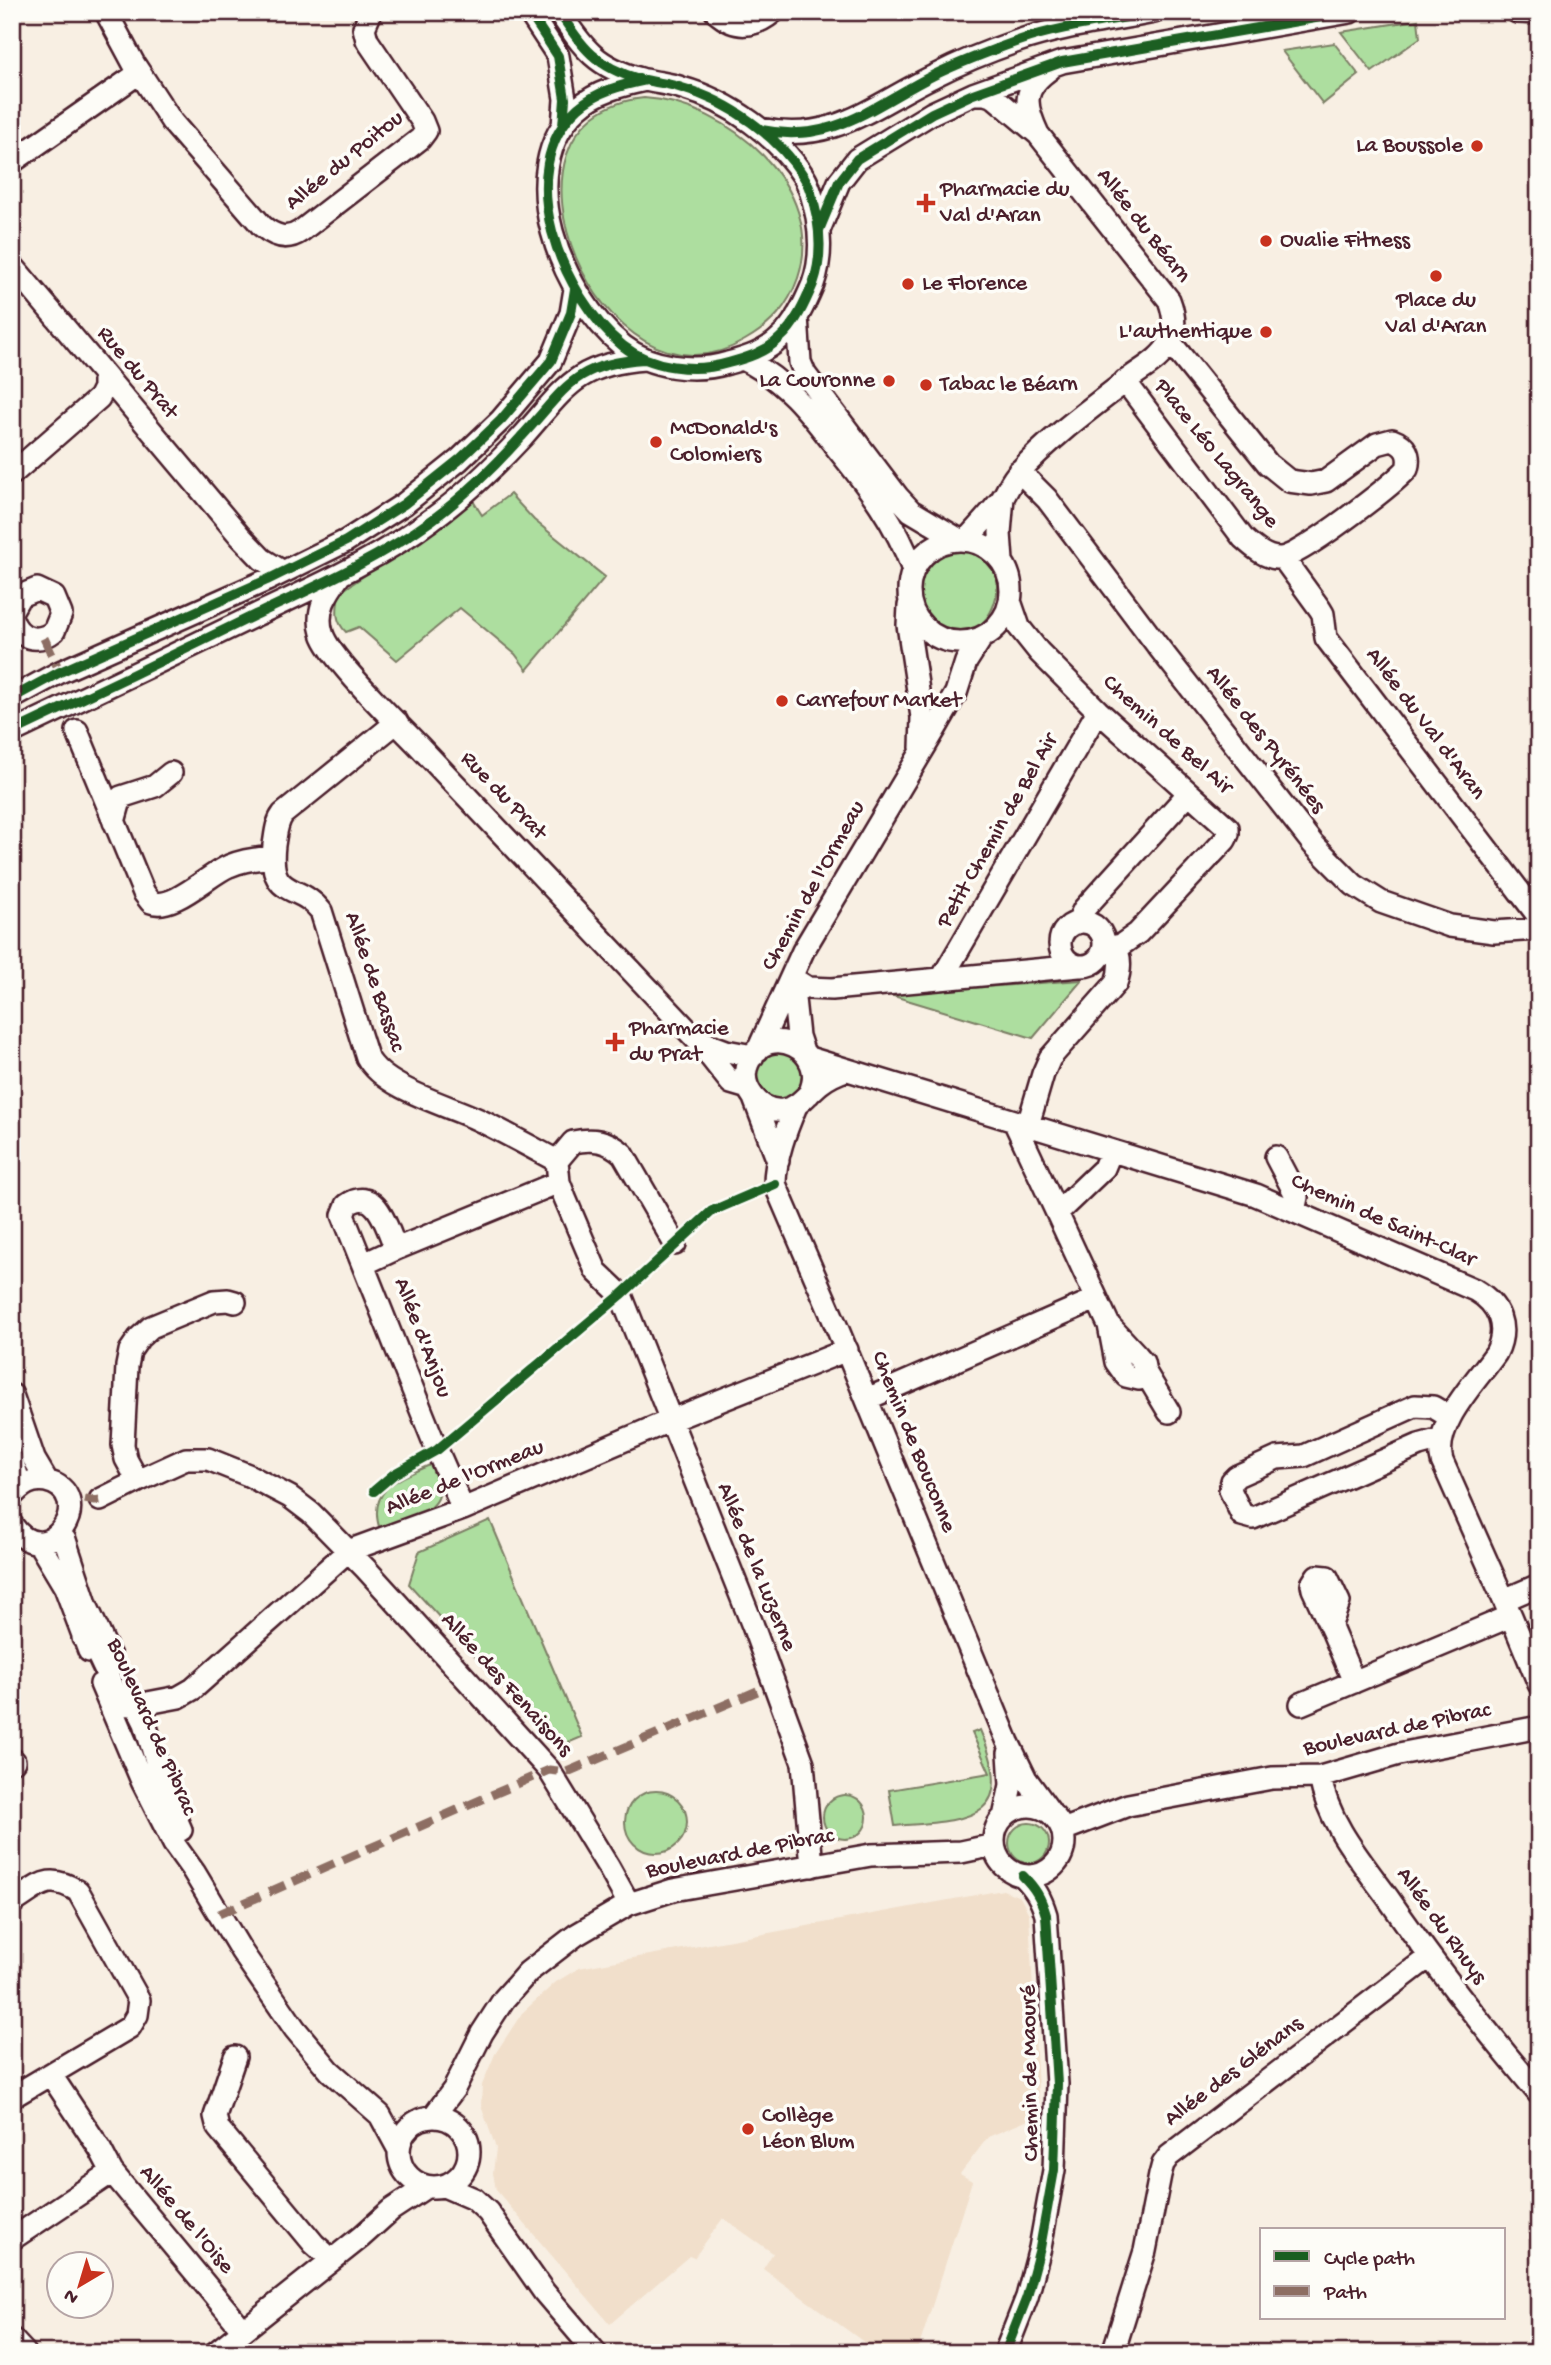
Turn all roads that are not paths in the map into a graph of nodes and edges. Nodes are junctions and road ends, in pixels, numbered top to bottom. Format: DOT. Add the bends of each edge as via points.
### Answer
graph roads {
  1 [pos="106,12"];
  2 [pos="371,12"];
  3 [pos="529,12"];
  4 [pos="559,12"];
  5 [pos="716,12"];
  6 [pos="774,12"];
  7 [pos="1054,12"];
  8 [pos="1154,12"];
  9 [pos="1350,12"];
  10 [pos="1517,12"];
  11 [pos="1539,13"];
  12 [pos="1021,40"];
  13 [pos="1062,62"];
  14 [pos="139,73"];
  15 [pos="646,80"];
  16 [pos="973,94"];
  17 [pos="563,126"];
  18 [pos="760,129"];
  19 [pos="1038,134"];
  20 [pos="12,162"];
  21 [pos="819,230"];
  22 [pos="12,265"];
  23 [pos="575,289"];
  24 [pos="797,316"];
  25 [pos="1170,342"];
  26 [pos="645,359"];
  27 [pos="743,359"];
  28 [pos="104,375"];
  29 [pos="1125,381"];
  30 [pos="1019,471"];
  31 [pos="12,474"];
  32 [pos="1003,497"];
  33 [pos="962,540"];
  34 [pos="1283,558"];
  35 [pos="1002,561"];
  36 [pos="913,570"];
  37 [pos="283,572"];
  38 [pos="342,573"];
  39 [pos="1010,601"];
  40 [pos="910,603"];
  41 [pos="985,635"];
  42 [pos="1039,652"];
  43 [pos="12,698"];
  44 [pos="1098,710"];
  45 [pos="397,722"];
  46 [pos="77,731"];
  47 [pos="12,732"];
  48 [pos="921,750"];
  49 [pos="171,774"];
  50 [pos="1188,794"];
  51 [pos="114,822"];
  52 [pos="273,858"];
  53 [pos="1539,917"];
  54 [pos="1077,923"];
  55 [pos="1539,929"];
  56 [pos="1061,941"];
  57 [pos="1109,947"];
  58 [pos="1079,966"];
  59 [pos="1028,971"];
  60 [pos="792,978"];
  61 [pos="942,978"];
  62 [pos="697,1040"];
  63 [pos="755,1053"];
  64 [pos="806,1055"];
  65 [pos="846,1070"];
  66 [pos="751,1093"];
  67 [pos="802,1100"];
  68 [pos="1021,1123"];
  69 [pos="1111,1151"];
  70 [pos="1276,1157"];
  71 [pos="778,1161"];
  72 [pos="558,1171"];
  73 [pos="1294,1210"];
  74 [pos="1057,1213"];
  75 [pos="675,1244"];
  76 [pos="396,1250"];
  77 [pos="364,1264"];
  78 [pos="1097,1299"];
  79 [pos="235,1302"];
  80 [pos="847,1350"];
  81 [pos="12,1395"];
  82 [pos="867,1399"];
  83 [pos="1169,1412"];
  84 [pos="1450,1417"];
  85 [pos="669,1420"];
  86 [pos="1441,1439"];
  87 [pos="1292,1458"];
  88 [pos="12,1460"];
  89 [pos="47,1481"];
  90 [pos="138,1482"];
  91 [pos="15,1492"];
  92 [pos="1308,1493"];
  93 [pos="100,1500"];
  94 [pos="463,1509"];
  95 [pos="20,1534"];
  96 [pos="60,1534"];
  97 [pos="348,1551"];
  98 [pos="1539,1585"];
  99 [pos="1508,1608"];
  100 [pos="1332,1630"];
  101 [pos="83,1638"];
  102 [pos="1532,1644"];
  103 [pos="1354,1682"];
  104 [pos="1539,1684"];
  105 [pos="1301,1704"];
  106 [pos="137,1706"];
  107 [pos="1539,1727"];
  108 [pos="1008,1742"];
  109 [pos="1320,1777"];
  110 [pos="1050,1812"];
  111 [pos="1004,1817"];
  112 [pos="1063,1830"];
  113 [pos="994,1845"];
  114 [pos="812,1866"];
  115 [pos="194,1872"];
  116 [pos="1023,1876"];
  117 [pos="12,1903"];
  118 [pos="629,1904"];
  119 [pos="1429,1957"];
  120 [pos="235,2057"];
  121 [pos="51,2075"];
  122 [pos="454,2088"];
  123 [pos="1539,2094"];
  124 [pos="12,2097"];
  125 [pos="380,2115"];
  126 [pos="425,2119"];
  127 [pos="458,2126"];
  128 [pos="401,2160"];
  129 [pos="468,2163"];
  130 [pos="113,2172"];
  131 [pos="435,2187"];
  132 [pos="474,2199"];
  133 [pos="391,2210"];
  134 [pos="12,2239"];
  135 [pos="331,2259"];
  136 [pos="243,2330"];
  137 [pos="12,2339"];
  138 [pos="25,2353"];
  139 [pos="215,2353"];
  140 [pos="596,2353"];
  141 [pos="1005,2353"];
  142 [pos="1113,2353"];
  1 -- 14 [label="street, Allée du Poitou"];
  2 -- 14 [label="street, Allée du Poitou" via="364,28 367,40 426,131 410,148 291,236 275,235 257,221 172,122"];
  3 -- 17 [label="street" via="558,56 565,99"];
  4 -- 15 [label="street" via="592,57 618,73"];
  5 -- 6 [label="street" via="740,25 757,23"];
  7 -- 12 [label="street"];
  8 -- 12 [label="street"];
  9 -- 13 [label="street"];
  10 -- 11 [label="street"];
  12 -- 18 [label="street" via="933,76 828,130 781,134"];
  13 -- 16 [label="street"];
  13 -- 19 [label="street, Allée du Béarn" via="1031,86 1028,103"];
  14 -- 20 [label="street"];
  15 -- 17 [label="street" via="597,95"];
  15 -- 18 [label="street" via="705,96"];
  16 -- 19 [label="street, Allée du Béarn" via="994,97"];
  16 -- 21 [label="street" via="857,159 839,182"];
  17 -- 23 [label="street" via="546,173 546,198 561,258"];
  18 -- 21 [label="street" via="805,178"];
  19 -- 25 [label="street, Allée du Béarn" via="1169,300 1174,317"];
  21 -- 24 [label="street" via="817,274"];
  22 -- 28 [label="street, Rue du Prat"];
  23 -- 26 [label="street" via="604,329"];
  23 -- 37 [label="street" via="568,322 551,361 501,420 404,504 346,541"];
  24 -- 27 [label="street" via="767,349"];
  24 -- 33 [label="street" via="800,362 812,386 905,504"];
  25 -- 29 [label="street"];
  25 -- 34 [label="street, Place Léo Lagrange" via="1268,464 1289,481 1326,481 1384,441 1399,443 1408,454 1401,475 1313,543"];
  26 -- 27 [label="street" via="680,368 718,367"];
  26 -- 38 [label="street" via="615,361 573,380 521,438 433,519"];
  27 -- 36 [label="street" via="782,383 809,412 884,508"];
  28 -- 31 [label="street" via="99,398"];
  28 -- 37 [label="street, Rue du Prat" via="240,537"];
  29 -- 30 [label="street"];
  29 -- 34 [label="street, Place Léo Lagrange" via="1243,538 1263,553"];
  30 -- 32 [label="street"];
  30 -- 55 [label="street, Allée des Pyrénées" via="1047,499 1312,844 1354,886 1381,902 1450,926 1494,932"];
  32 -- 33 [label="street"];
  32 -- 35 [label="street"];
  33 -- 35 [label="street" via="986,547"];
  33 -- 36 [label="street" via="931,548"];
  34 -- 53 [label="street, Allée du Val d'Aran" via="1320,609 1326,638"];
  35 -- 39 [label="street" via="1011,584"];
  36 -- 40 [label="street" via="908,586"];
  37 -- 43 [label="street"];
  38 -- 45 [label="street, Rue du Prat" via="322,603 321,632 343,664"];
  38 -- 47 [label="street"];
  39 -- 41 [label="street" via="1004,616"];
  39 -- 42 [label="street, Chemin de Bel Air" via="1019,627"];
  40 -- 41 [label="street" via="921,625 942,639 966,642"];
  40 -- 48 [label="street, Chemin de l'Ormeau" via="908,625 922,718"];
  41 -- 42 [label="street, Chemin de Bel Air" via="1014,638"];
  41 -- 48 [label="street, Chemin de l'Ormeau"];
  42 -- 44 [label="street, Chemin de Bel Air"];
  44 -- 50 [label="street, Chemin de Bel Air"];
  44 -- 61 [label="street, Petit Chemin de Bel Air"];
  45 -- 52 [label="street" via="283,814"];
  45 -- 62 [label="street, Rue du Prat"];
  46 -- 51 [label="street"];
  48 -- 60 [label="street, Chemin de l'Ormeau" via="803,951"];
  49 -- 51 [label="street" via="155,786 121,797"];
  50 -- 54 [label="street" via="1084,909"];
  50 -- 57 [label="street, Chemin de Bel Air" via="1224,822 1228,834 1138,933"];
  51 -- 52 [label="street" via="144,893 155,904 179,897 233,864"];
  52 -- 72 [label="street, Allée de Bassac" via="282,885 321,911 367,1057 376,1069 394,1083 478,1119"];
  54 -- 56 [label="street"];
  54 -- 57 [label="street" via="1094,926"];
  56 -- 58 [label="street" via="1065,957"];
  56 -- 59 [label="street"];
  57 -- 58 [label="street, Chemin de Bel Air" via="1096,962"];
  57 -- 68 [label="street" via="1118,951 1116,983 1050,1058"];
  58 -- 59 [label="street"];
  59 -- 61 [label="street"];
  60 -- 61 [label="street" via="820,989"];
  60 -- 63 [label="street, Chemin de l'Ormeau"];
  60 -- 64 [label="street" via="796,1025"];
  62 -- 63 [label="street, Rue du Prat" via="711,1047"];
  62 -- 66 [label="street, Rue du Prat" via="731,1083"];
  63 -- 64 [label="street" via="770,1042 787,1042"];
  63 -- 66 [label="street" via="746,1074"];
  64 -- 65 [label="street, Chemin de Saint-Clar"];
  64 -- 67 [label="street" via="814,1076"];
  65 -- 67 [label="street" via="820,1083"];
  65 -- 68 [label="street, Chemin de Saint-Clar"];
  66 -- 67 [label="street" via="768,1108 783,1110"];
  66 -- 71 [label="street, Chemin de Bouconne"];
  67 -- 71 [label="street, Chemin de Bouconne" via="788,1124"];
  68 -- 69 [label="street, Chemin de Saint-Clar"];
  68 -- 74 [label="street"];
  69 -- 73 [label="street, Chemin de Saint-Clar"];
  69 -- 74 [label="street" via="1104,1168"];
  70 -- 73 [label="street" via="1297,1197"];
  71 -- 80 [label="street, Chemin de Bouconne" via="775,1184"];
  72 -- 75 [label="street" via="573,1142 611,1144 623,1154"];
  72 -- 76 [label="street, Allée d'Anjou"];
  72 -- 85 [label="street, Allée de la Luzerne" via="596,1271 621,1294"];
  73 -- 84 [label="street, Chemin de Saint-Clar" via="1475,1290 1494,1304 1501,1321 1499,1347"];
  74 -- 78 [label="street"];
  76 -- 77 [label="street, Allée d'Anjou"];
  76 -- 77 [label="street, Allée d'Anjou" via="378,1208 364,1199 351,1202 344,1215"];
  77 -- 94 [label="street, Allée d'Anjou"];
  78 -- 82 [label="street"];
  78 -- 83 [label="street" via="1122,1373 1135,1379 1145,1372"];
  79 -- 90 [label="street" via="214,1301 151,1327 130,1351 123,1445"];
  80 -- 82 [label="street, Chemin de Bouconne"];
  80 -- 85 [label="street, Allée de l'Ormeau"];
  81 -- 89 [label="street" via="33,1459"];
  82 -- 108 [label="street, Chemin de Bouconne"];
  84 -- 86 [label="street, Chemin de Saint-Clar"];
  84 -- 87 [label="street" via="1433,1407 1415,1406"];
  85 -- 94 [label="street, Allée de l'Ormeau"];
  85 -- 114 [label="street, Allée de la Luzerne" via="803,1763"];
  86 -- 92 [label="street"];
  86 -- 99 [label="street" via="1442,1461"];
  87 -- 92 [label="street"];
  87 -- 92 [label="street" via="1277,1458 1237,1476 1231,1494 1242,1515 1250,1518"];
  88 -- 91 [label="street" via="17,1475"];
  89 -- 91 [label="street" via="37,1480"];
  89 -- 96 [label="street" via="68,1501 70,1511"];
  90 -- 93 [label="street"];
  90 -- 97 [label="street" via="186,1459 216,1460 289,1497"];
  94 -- 97 [label="street, Allée de l'Ormeau"];
  95 -- 96 [label="street" via="46,1541"];
  95 -- 101 [label="street, Boulevard de Pibrac" via="65,1587"];
  96 -- 106 [label="street, Boulevard de Pibrac" via="98,1633"];
  97 -- 106 [label="street, Allée de l'Ormeau" via="193,1689 179,1697"];
  97 -- 118 [label="street, Allée des Fenaisons" via="549,1770"];
  98 -- 99 [label="street"];
  99 -- 102 [label="street"];
  99 -- 103 [label="street"];
  100 -- 103 [label="street"];
  101 -- 106 [label="street, Boulevard de Pibrac" via="98,1655 120,1698"];
  101 -- 115 [label="street, Boulevard de Pibrac" via="142,1781"];
  102 -- 104 [label="street"];
  103 -- 105 [label="street"];
  106 -- 115 [label="street, Boulevard de Pibrac"];
  107 -- 109 [label="street, Boulevard de Pibrac" via="1399,1754"];
  108 -- 110 [label="street, Chemin de Bouconne" via="1026,1779"];
  108 -- 111 [label="street, Chemin de Bouconne" via="1011,1786"];
  109 -- 112 [label="street, Boulevard de Pibrac" via="1272,1778 1139,1802"];
  109 -- 119 [label="street, Allée du Rhuys" via="1347,1840"];
  110 -- 111 [label="street" via="1026,1806"];
  110 -- 112 [label="street"];
  111 -- 113 [label="street"];
  112 -- 116 [label="street" via="1064,1851 1059,1860 1044,1874"];
  113 -- 114 [label="street, Boulevard de Pibrac" via="961,1853 871,1855"];
  113 -- 116 [label="street" via="1003,1865"];
  114 -- 118 [label="street, Boulevard de Pibrac" via="673,1889"];
  115 -- 125 [label="street, Boulevard de Pibrac" via="295,2029 330,2071"];
  116 -- 141 [label="street, Chemin de Maouré" via="1042,1898 1046,1914 1057,2084 1055,2170 1027,2297"];
  117 -- 121 [label="street" via="47,1882 60,1881 78,1891 139,2000 138,2015 130,2027"];
  118 -- 122 [label="street, Boulevard de Pibrac" via="528,1972 503,1999"];
  119 -- 123 [label="street, Allée du Rhuys"];
  119 -- 142 [label="street, Allée des Glénans" via="1169,2156 1163,2164 1147,2241"];
  120 -- 135 [label="street" via="215,2116 218,2129"];
  121 -- 124 [label="street"];
  121 -- 130 [label="street"];
  122 -- 126 [label="street, Boulevard de Pibrac"];
  122 -- 127 [label="street"];
  125 -- 126 [label="street"];
  125 -- 128 [label="street, Boulevard de Pibrac"];
  126 -- 127 [label="street" via="442,2118"];
  126 -- 128 [label="street" via="407,2129"];
  127 -- 129 [label="street" via="469,2143"];
  128 -- 131 [label="street" via="409,2177"];
  128 -- 133 [label="street" via="400,2192"];
  129 -- 131 [label="street" via="455,2181"];
  129 -- 132 [label="street"];
  130 -- 134 [label="street, Allée de l'Oise"];
  130 -- 136 [label="street, Allée de l'Oise"];
  131 -- 132 [label="street"];
  131 -- 133 [label="street"];
  132 -- 140 [label="street"];
  133 -- 135 [label="street"];
  135 -- 136 [label="street"];
  136 -- 139 [label="street"];
  137 -- 138 [label="street"];
}
